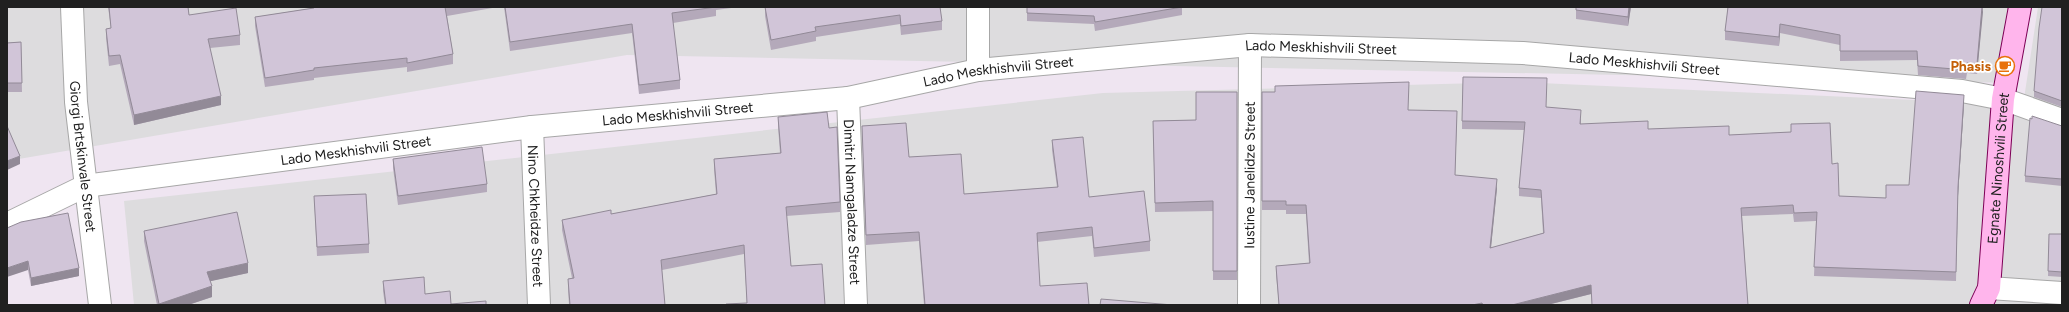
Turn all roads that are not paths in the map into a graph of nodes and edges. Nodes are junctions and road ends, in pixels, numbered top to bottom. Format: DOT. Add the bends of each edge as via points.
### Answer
graph roads {
  1 [pos="72,7"];
  2 [pos="978,7"];
  3 [pos="2020,7"];
  4 [pos="1250,45"];
  5 [pos="978,70"];
  6 [pos="848,98"];
  7 [pos="2003,99"];
  8 [pos="2062,120"];
  9 [pos="532,127"];
  10 [pos="85,186"];
  11 [pos="7,224"];
  12 [pos="2062,293"];
  13 [pos="1985,296"];
  14 [pos="100,305"];
  15 [pos="539,305"];
  16 [pos="856,305"];
  17 [pos="1249,305"];
  1 -- 10 [label="street, Giorgi Brtskinvale Street" via="76,102"];
  2 -- 5 [label="street"];
  3 -- 7 [label="main road, Egnate Ninoshvili Street"];
  4 -- 5 [label="street, Lado Meskhishvili Street"];
  4 -- 7 [label="street, Lado Meskhishvili Street" via="1523,54 1962,91"];
  4 -- 17 [label="street, Iustine Janelidze Street"];
  5 -- 6 [label="street, Lado Meskhishvili Street"];
  6 -- 9 [label="street, Lado Meskhishvili Street"];
  6 -- 16 [label="street, Dimitri Namgaladze Street"];
  7 -- 8 [label="street, Lado Meskhishvili Street"];
  7 -- 13 [label="main road, Egnate Ninoshvili Street"];
  9 -- 10 [label="street, Lado Meskhishvili Street"];
  9 -- 15 [label="street, Nino Chkheidze Street"];
  10 -- 11 [label="street, Lado Meskhishvili Street"];
  10 -- 14 [label="street, Giorgi Brtskinvale Street"];
  12 -- 13 [label="street"];
}
